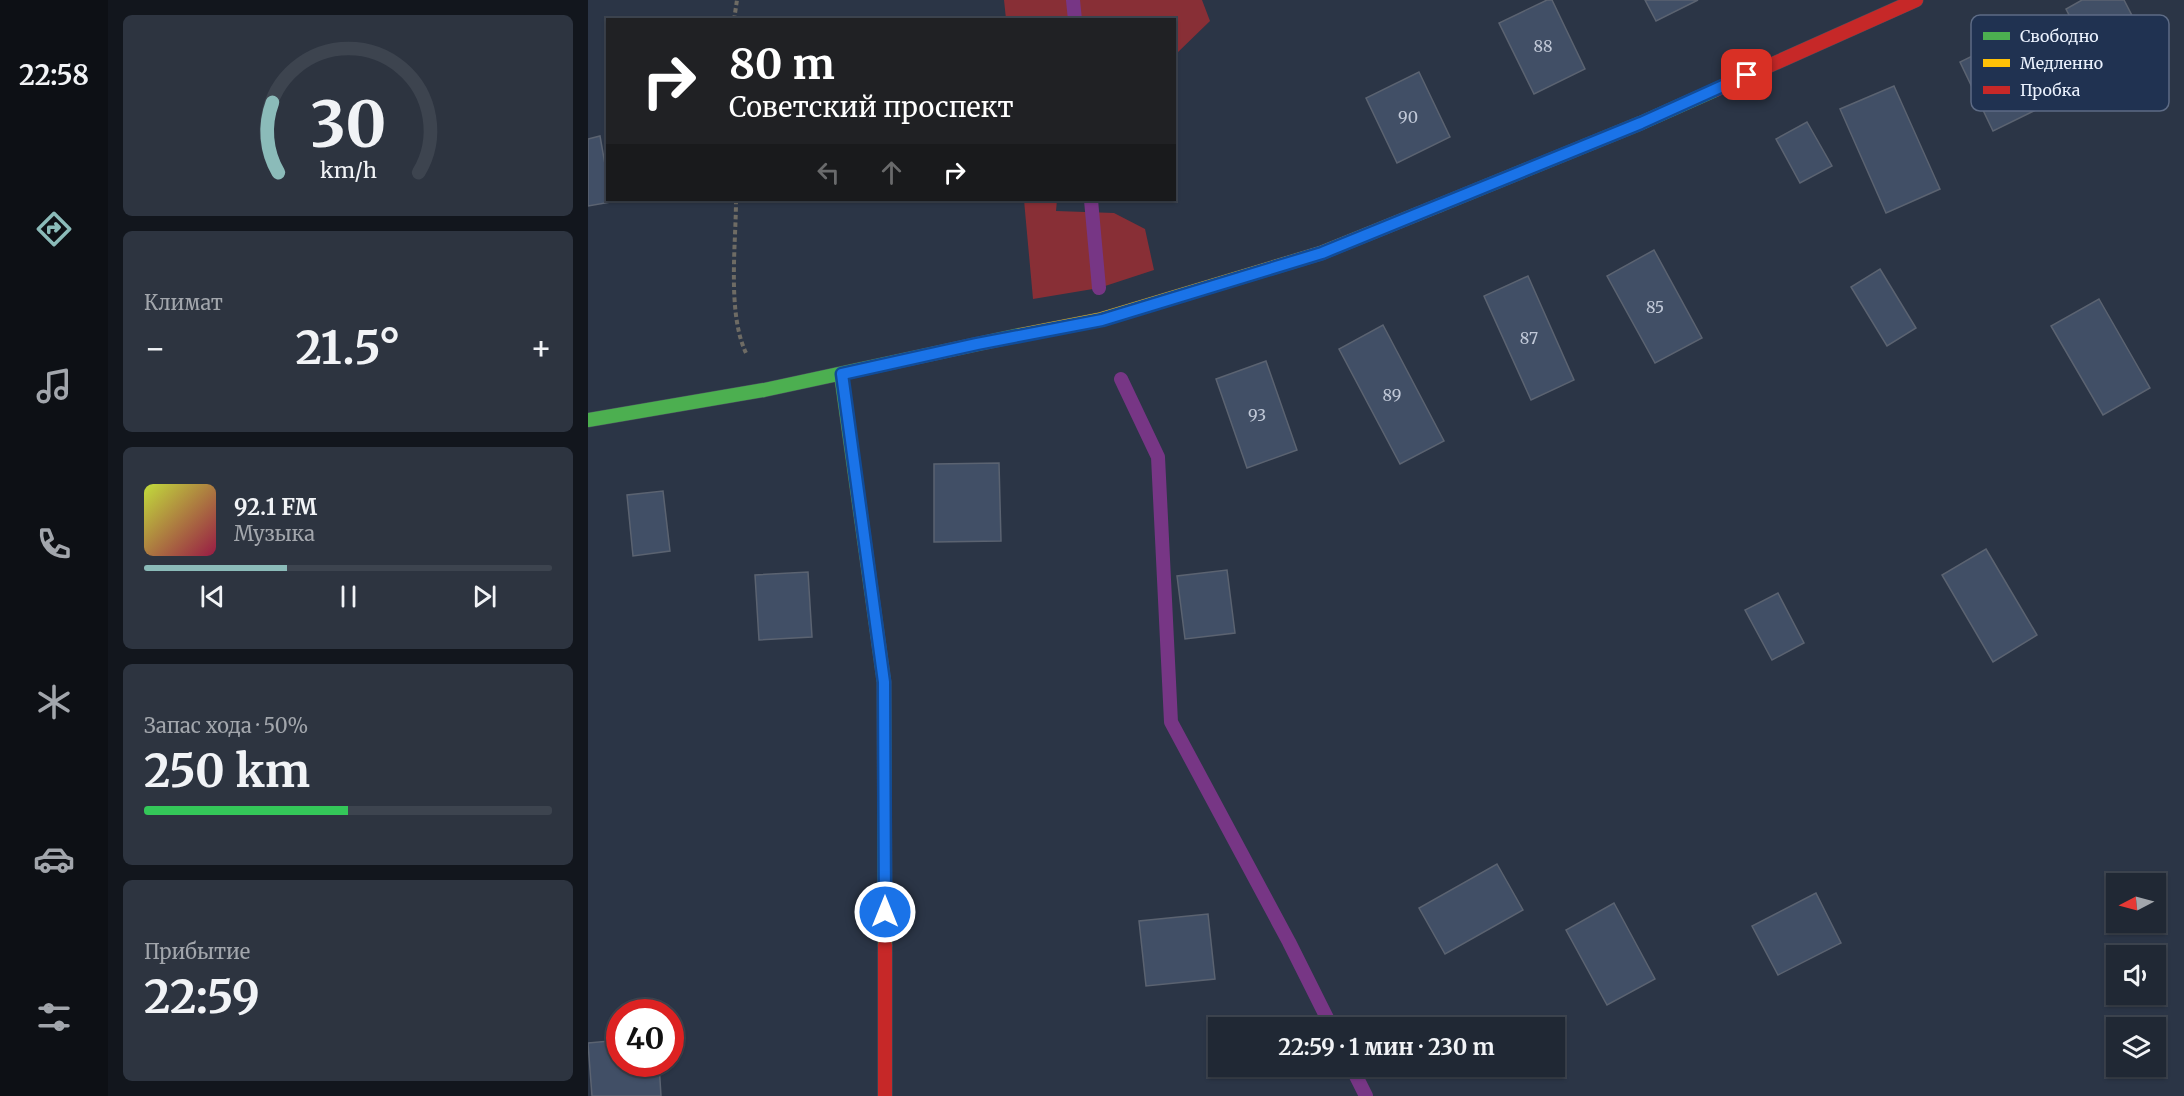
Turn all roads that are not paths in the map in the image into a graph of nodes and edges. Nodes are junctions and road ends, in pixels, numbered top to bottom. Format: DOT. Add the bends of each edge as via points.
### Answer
graph roads {
  1 [pos="1916,0"];
  2 [pos="842,374"];
  3 [pos="588,420"];
  4 [pos="885,1096"];
  1 -- 2 [label="street" via="1641,123 1322,253 1102,320"];
  2 -- 3 [label="street"];
  2 -- 4 [label="street" via="884,682"];
}
